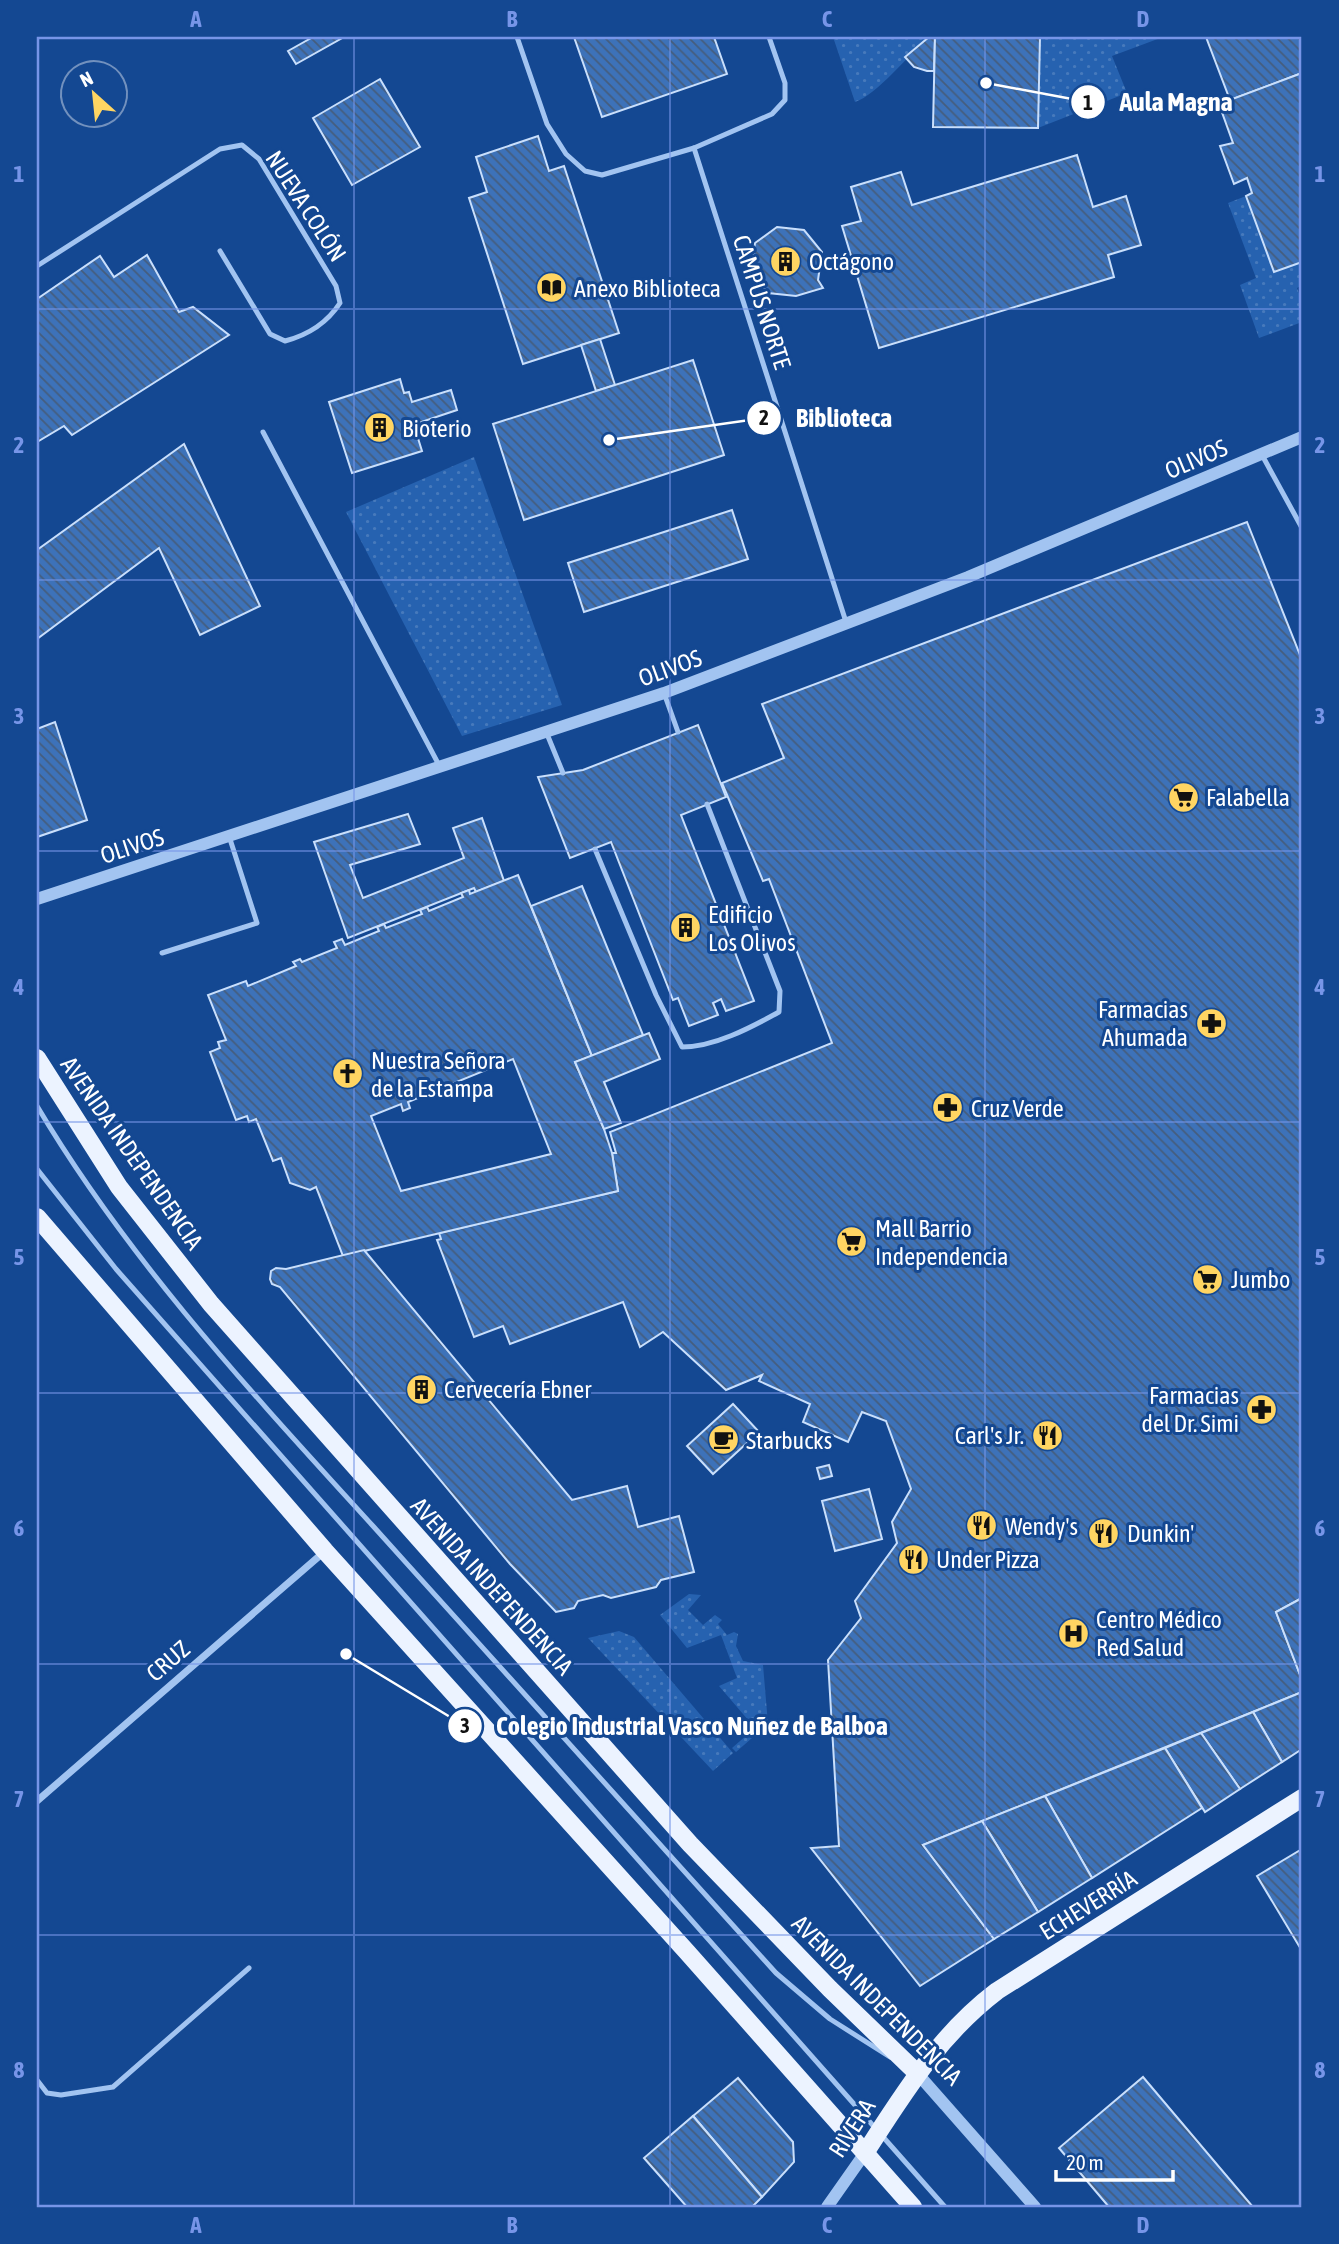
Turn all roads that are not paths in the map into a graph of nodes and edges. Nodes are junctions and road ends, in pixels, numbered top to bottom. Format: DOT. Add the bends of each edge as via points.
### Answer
graph roads {
  1 [pos="517,37"];
  2 [pos="769,37"];
  3 [pos="694,148"];
  4 [pos="220,251"];
  5 [pos="37,266"];
  6 [pos="263,432"];
  7 [pos="1302,437"];
  8 [pos="1262,455"];
  9 [pos="1302,528"];
  10 [pos="847,626"];
  11 [pos="664,693"];
  12 [pos="678,732"];
  13 [pos="547,733"];
  14 [pos="440,767"];
  15 [pos="563,773"];
  16 [pos="707,804"];
  17 [pos="229,836"];
  18 [pos="595,849"];
  19 [pos="37,899"];
  20 [pos="162,953"];
  21 [pos="37,1058"];
  22 [pos="37,1107"];
  23 [pos="37,1170"];
  24 [pos="37,1217"];
  25 [pos="325,1551"];
  26 [pos="1302,1798"];
  27 [pos="37,1801"];
  28 [pos="249,1968"];
  29 [pos="917,2073"];
  30 [pos="37,2080"];
  31 [pos="880,2130"];
  32 [pos="865,2153"];
  33 [pos="827,2207"];
  34 [pos="912,2207"];
  35 [pos="945,2207"];
  36 [pos="1035,2207"];
  1 -- 3 [label="lane" via="547,124 566,154 585,171 602,175"];
  2 -- 3 [label="lane" via="785,83 785,100 772,114"];
  3 -- 10 [label="lane, CAMPUS NORTE"];
  4 -- 5 [label="lane, NUEVA COLÓN" via="270,334 285,341 330,318 340,303 336,286 259,159 242,145 220,149"];
  6 -- 14 [label="lane"];
  7 -- 8 [label="street, OLIVOS"];
  8 -- 9 [label="lane"];
  8 -- 10 [label="street, OLIVOS"];
  10 -- 11 [label="street, OLIVOS"];
  11 -- 12 [label="lane"];
  11 -- 13 [label="street, OLIVOS"];
  13 -- 14 [label="street, OLIVOS"];
  13 -- 15 [label="lane"];
  14 -- 17 [label="street, OLIVOS"];
  16 -- 18 [label="lane" via="780,991 779,1012 728,1036 682,1047"];
  17 -- 19 [label="street, OLIVOS"];
  17 -- 20 [label="lane" via="257,923"];
  21 -- 29 [label="main road, AVENIDA INDEPENDENCIA" via="120,1187 211,1304 690,1844"];
  22 -- 29 [label="lane" via="108,1218 156,1280 776,1973 830,2019"];
  23 -- 31 [label="lane" via="116,1269"];
  24 -- 25 [label="main road"];
  25 -- 27 [label="street, CRUZ"];
  25 -- 32 [label="main road"];
  26 -- 29 [label="main road, ECHEVERRÍA" via="997,1992 946,2036"];
  28 -- 30 [label="lane" via="113,2087 61,2095 47,2093"];
  29 -- 31 [label="main road, RIVERA"];
  29 -- 36 [label="street, AVENIDA INDEPENDENCIA"];
  31 -- 32 [label="main road, RIVERA"];
  31 -- 35 [label="lane"];
  32 -- 33 [label="street, RIVERA"];
  32 -- 34 [label="main road"];
}
